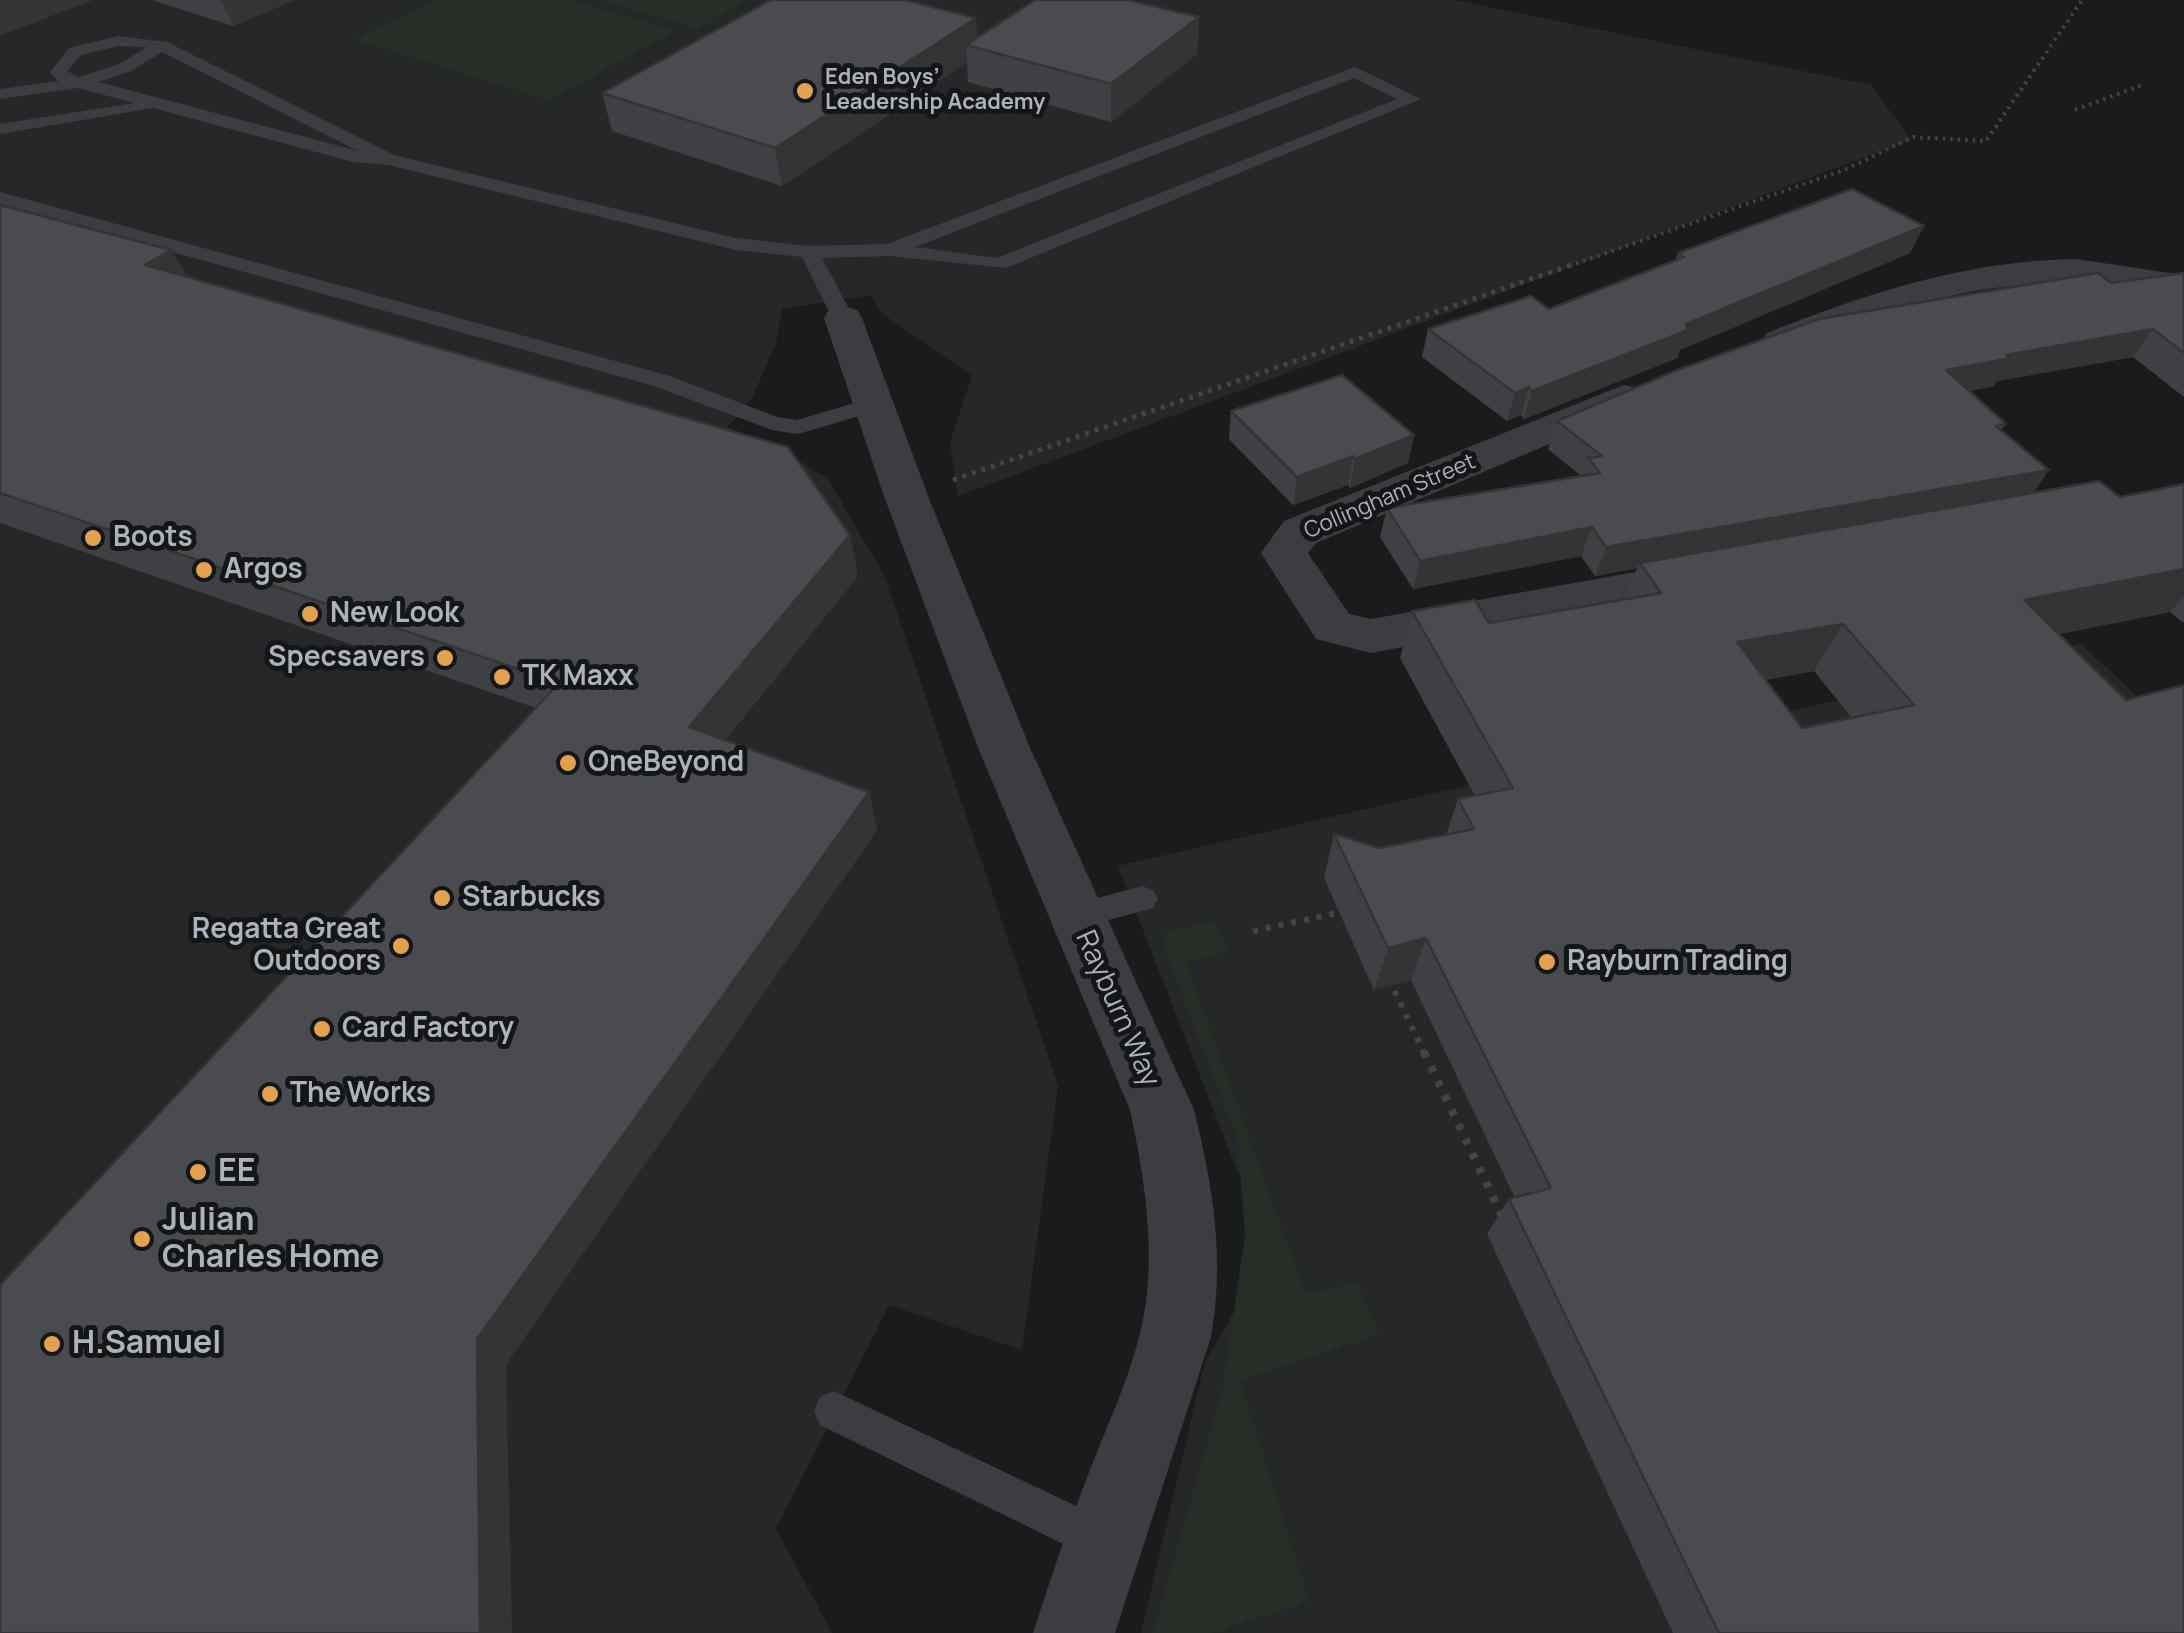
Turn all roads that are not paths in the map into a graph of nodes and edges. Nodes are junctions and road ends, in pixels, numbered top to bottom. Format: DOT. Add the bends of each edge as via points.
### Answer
graph roads {
  1 [pos="161,46"];
  2 [pos="78,82"];
  3 [pos="0,94"];
  4 [pos="153,104"];
  5 [pos="0,129"];
  6 [pos="388,159"];
  7 [pos="0,198"];
  8 [pos="890,250"];
  9 [pos="809,252"];
  10 [pos="2184,286"];
  11 [pos="843,318"];
  12 [pos="1734,358"];
  13 [pos="1665,381"];
  14 [pos="875,404"];
  15 [pos="1748,568"];
  16 [pos="1142,899"];
  17 [pos="1075,916"];
  18 [pos="834,1411"];
  19 [pos="1101,1540"];
  20 [pos="1074,1633"];
  1 -- 2 [label="lane" via="123,70"];
  1 -- 2 [label="lane" via="111,41 75,52 58,72"];
  1 -- 6 [label="lane"];
  2 -- 3 [label="lane"];
  2 -- 4 [label="lane"];
  4 -- 5 [label="lane"];
  4 -- 6 [label="lane"];
  6 -- 9 [label="lane" via="736,244"];
  7 -- 14 [label="lane" via="662,381 772,423 798,426"];
  8 -- 8 [label="lane" via="1356,72 1412,99 999,264"];
  8 -- 9 [label="lane"];
  9 -- 11 [label="lane"];
  10 -- 12 [label="street" via="2063,269 1975,276 1921,288"];
  11 -- 14 [label="street, Rayburn Way"];
  13 -- 15 [label="street, Collingham Street" via="1300,532 1284,552 1333,627 1371,636"];
  14 -- 17 [label="street, Rayburn Way"];
  16 -- 17 [label="lane"];
  17 -- 19 [label="street, Rayburn Way" via="1162,1110 1183,1226 1182,1294 1166,1370"];
  18 -- 19 [label="lane"];
  19 -- 20 [label="street, Rayburn Way"];
}
